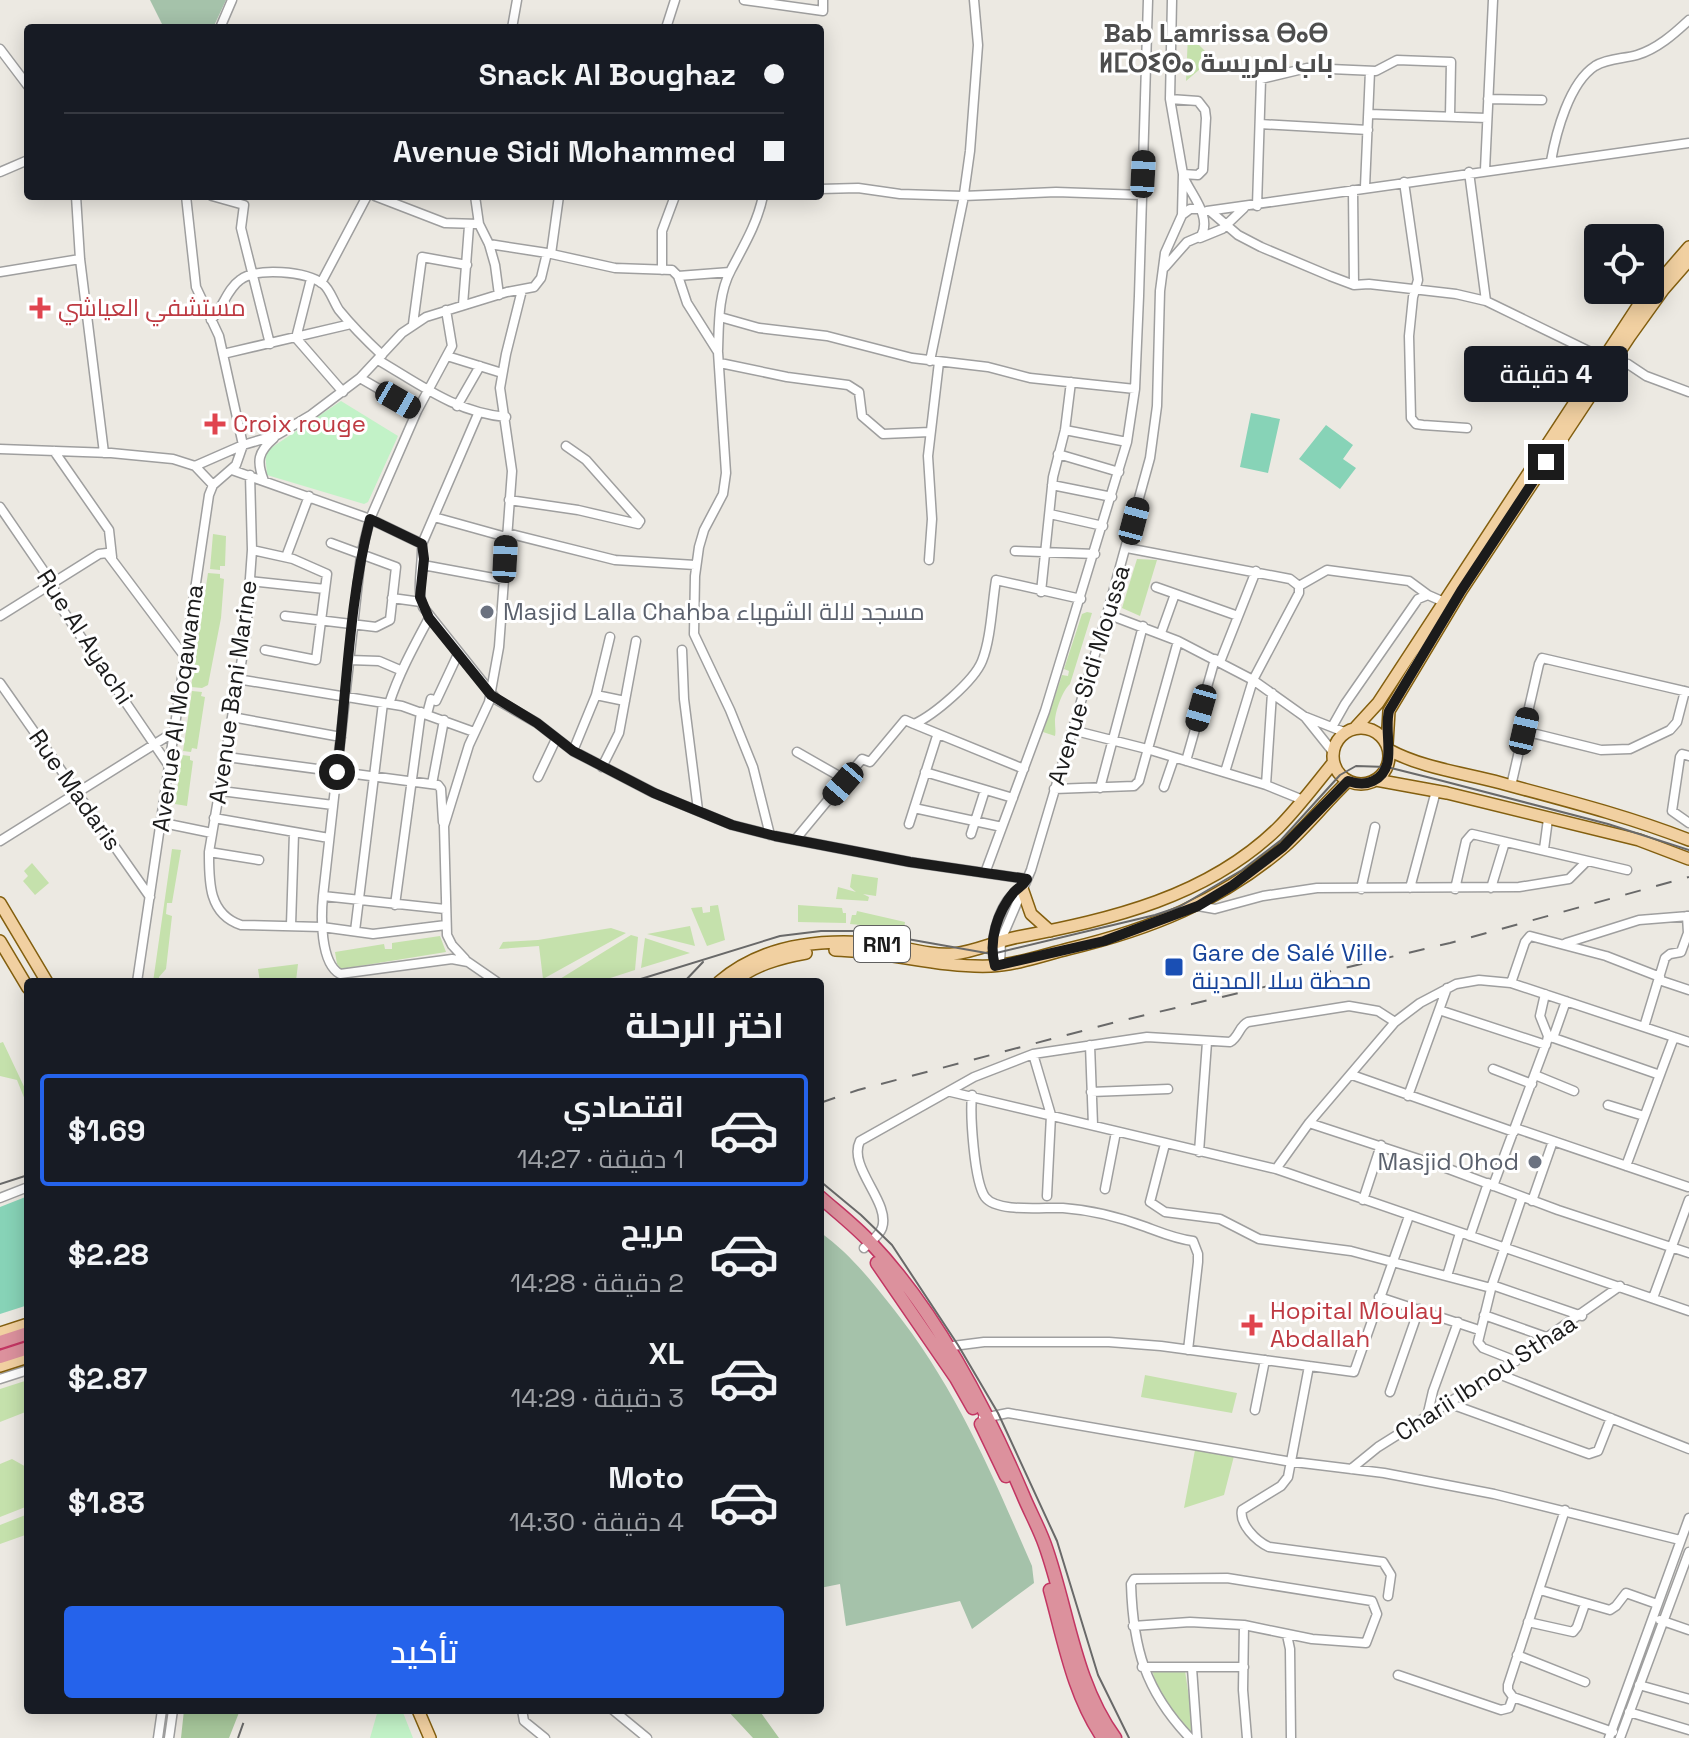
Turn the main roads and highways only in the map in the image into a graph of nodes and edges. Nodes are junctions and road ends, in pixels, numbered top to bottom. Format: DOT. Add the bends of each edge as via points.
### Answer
graph roads {
  1 [pos="1689,247"];
  2 [pos="1689,260"];
  3 [pos="1608,359"];
  4 [pos="1350,730"];
  5 [pos="1388,747"];
  6 [pos="1333,758"];
  7 [pos="1376,780"];
  8 [pos="1348,781"];
  9 [pos="1689,840"];
  10 [pos="1688,858"];
  11 [pos="1025,885"];
  12 [pos="0,903"];
  13 [pos="1050,931"];
  14 [pos="0,941"];
  15 [pos="45,978"];
  16 [pos="724,978"];
  17 [pos="739,978"];
  18 [pos="24,981"];
  19 [pos="824,1201"];
  20 [pos="824,1211"];
  21 [pos="867,1245"];
  22 [pos="24,1325"];
  23 [pos="0,1333"];
  24 [pos="24,1334"];
  25 [pos="0,1342"];
  26 [pos="24,1349"];
  27 [pos="0,1357"];
  28 [pos="24,1358"];
  29 [pos="0,1366"];
  30 [pos="983,1418"];
  31 [pos="413,1714"];
  32 [pos="420,1714"];
  33 [pos="423,1738"];
  34 [pos="430,1738"];
  35 [pos="1103,1738"];
  36 [pos="1115,1738"];
  1 -- 3 [label="main road, RN1" via="1658,279"];
  2 -- 3 [label="main road, RN1"];
  3 -- 4 [label="main road, RN1" via="1378,703"];
  3 -- 5 [label="main road, RN1" via="1389,711"];
  4 -- 5 [label="main road" via="1375,731"];
  4 -- 6 [label="main road, RN1" via="1334,745"];
  5 -- 7 [label="main road, RN1" via="1387,767"];
  5 -- 9 [label="main road" via="1414,760 1609,812"];
  6 -- 8 [label="main road"];
  6 -- 13 [label="main road, RN1" via="1277,829 1246,855 1177,896"];
  7 -- 8 [label="main road"];
  7 -- 10 [label="main road" via="1639,840"];
  8 -- 17 [label="main road, RN1" via="1283,847 1242,879 1198,906 1104,941 998,965 815,951 772,960"];
  11 -- 13 [label="main road" via="1031,914"];
  12 -- 15 [label="main road"];
  13 -- 16 [label="main road, RN1" via="995,939 952,954 880,944 816,944 761,955"];
  14 -- 18 [label="main road"];
  19 -- 21 [label="highway"];
  20 -- 21 [label="highway"];
  21 -- 30 [label="highway" via="942,1348"];
  22 -- 23 [label="main road"];
  24 -- 25 [label="highway"];
  26 -- 27 [label="highway"];
  28 -- 29 [label="main road"];
  30 -- 35 [label="highway" via="1037,1547 1078,1690"];
  30 -- 36 [label="highway" via="1045,1545 1088,1689"];
  31 -- 33 [label="main road"];
  32 -- 34 [label="main road"];
}
